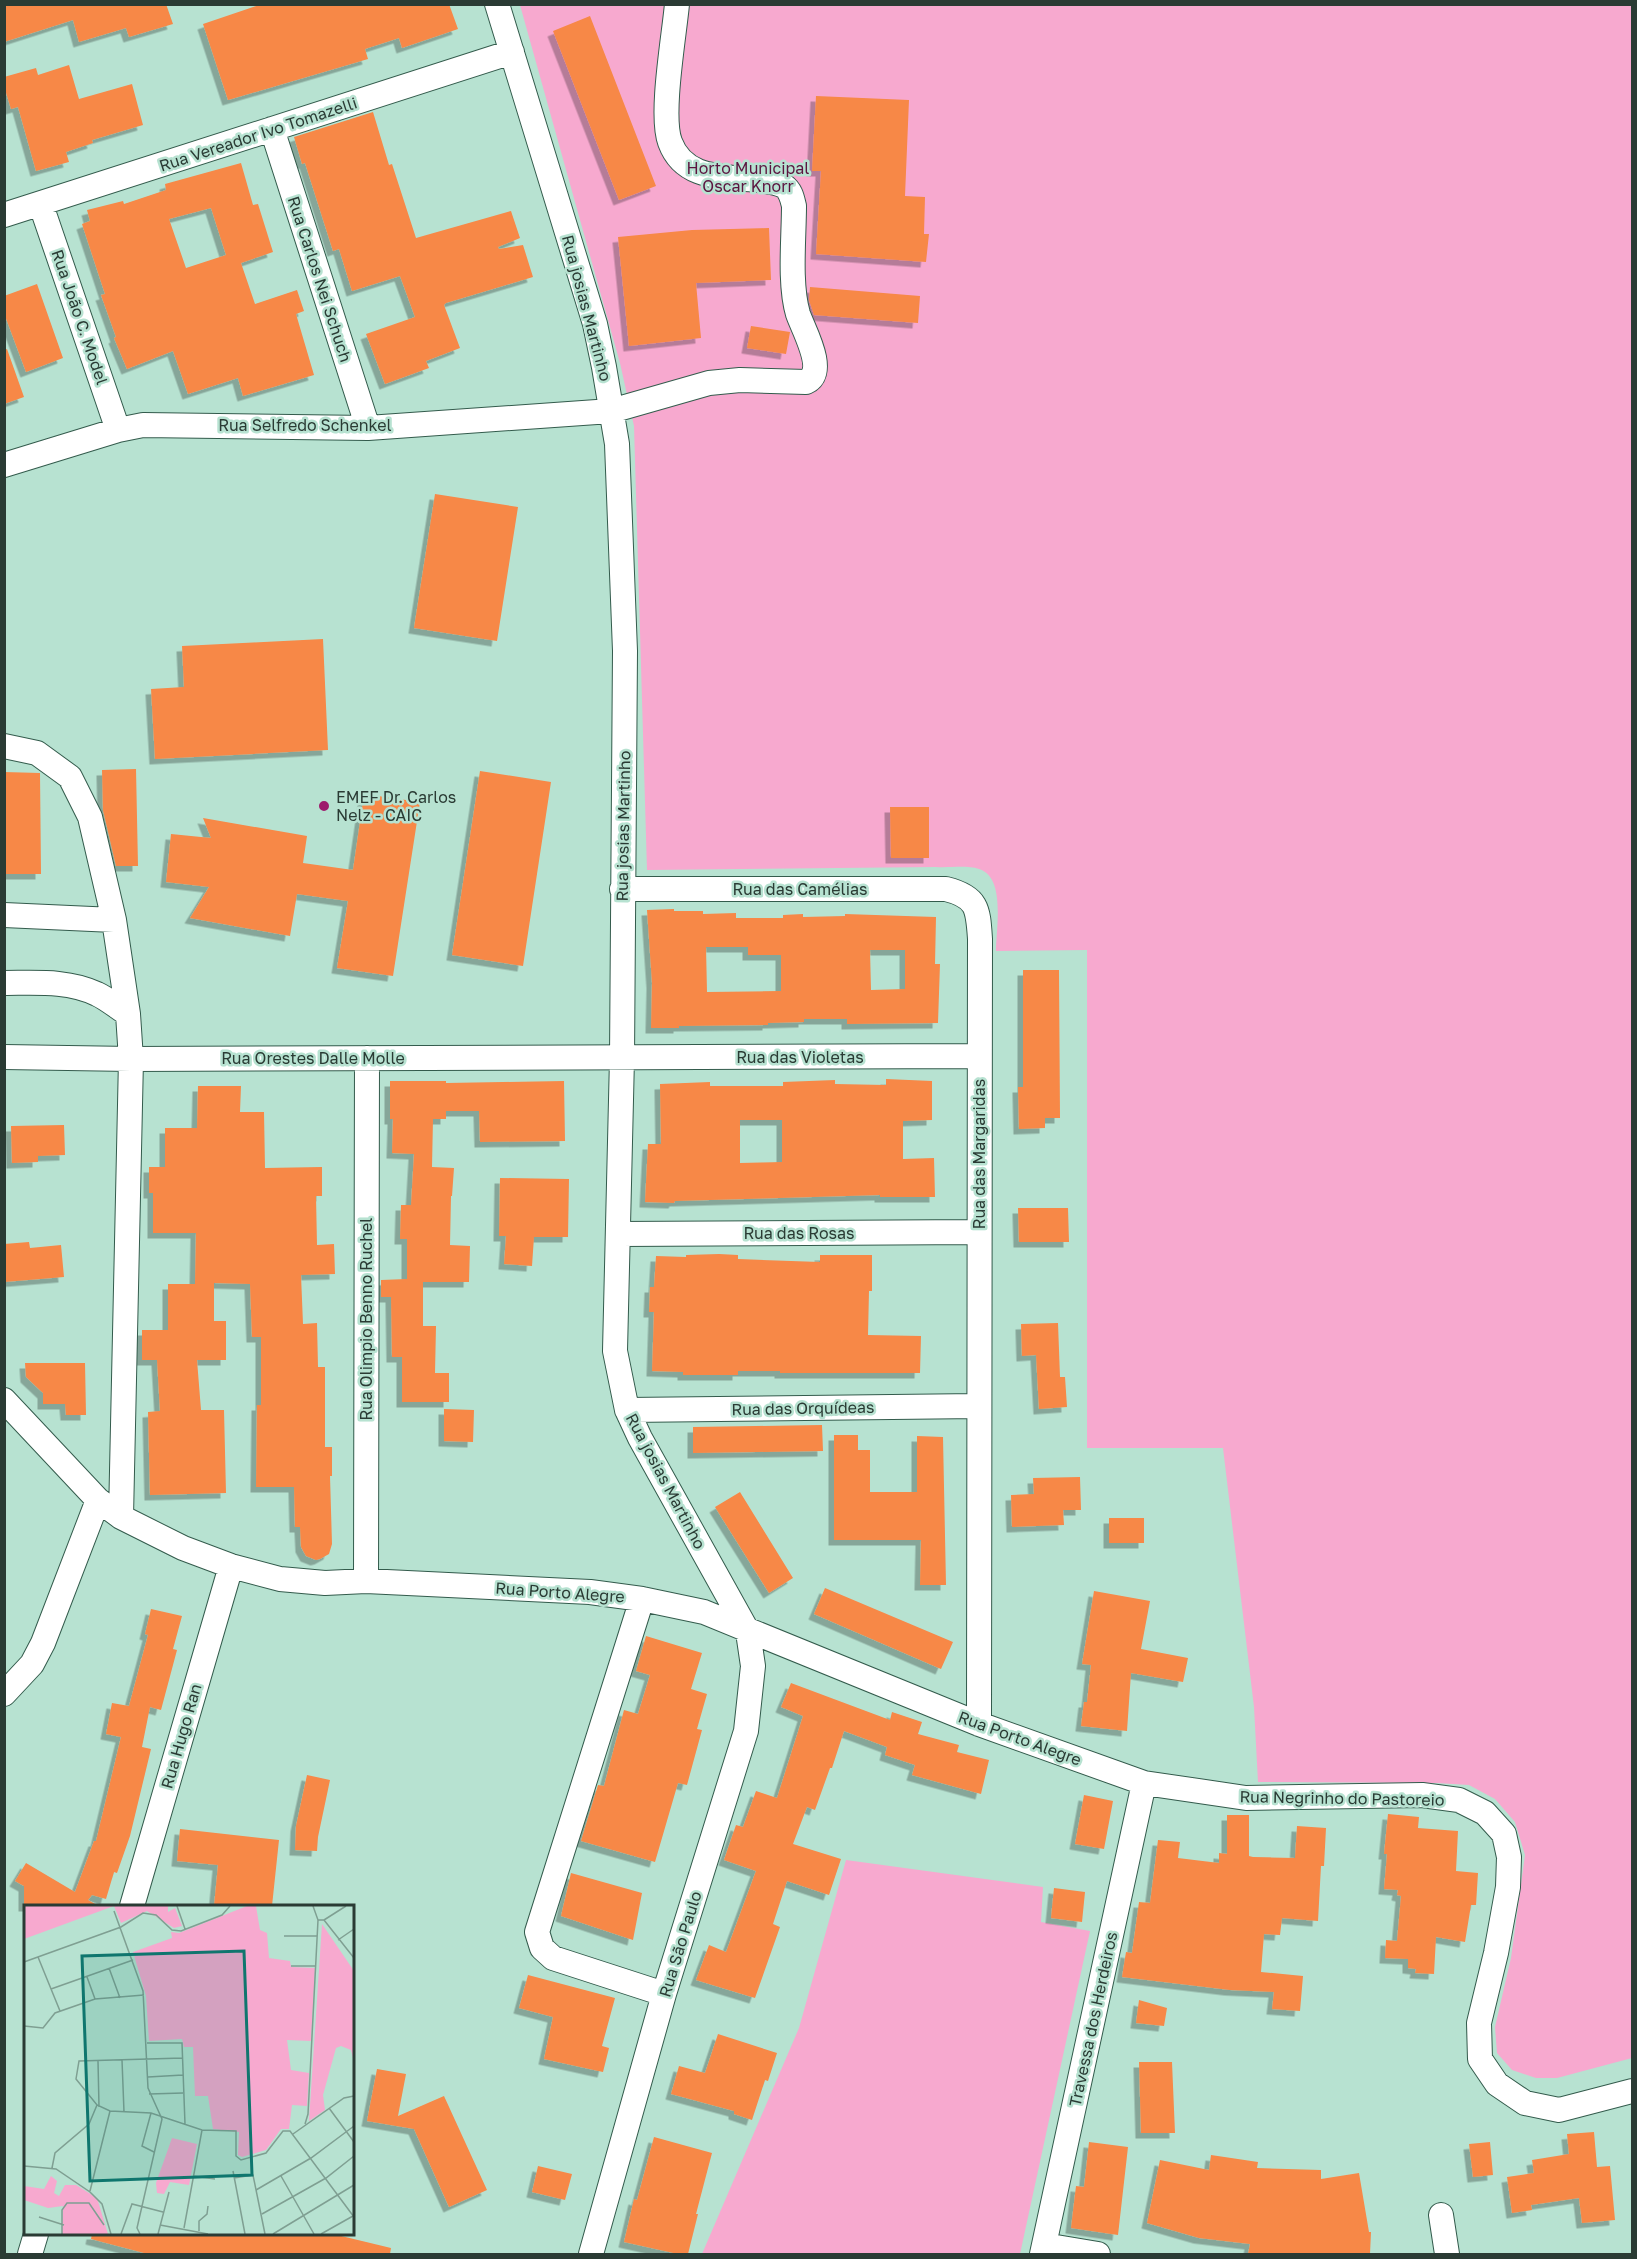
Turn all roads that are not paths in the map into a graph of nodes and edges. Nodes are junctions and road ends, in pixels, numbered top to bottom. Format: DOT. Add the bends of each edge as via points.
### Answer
graph roads {
  1 [pos="497,4"];
  2 [pos="677,4"];
  3 [pos="512,52"];
  4 [pos="272,129"];
  5 [pos="41,205"];
  6 [pos="4,215"];
  7 [pos="612,411"];
  8 [pos="368,428"];
  9 [pos="118,430"];
  10 [pos="4,465"];
  11 [pos="4,746"];
  12 [pos="622,889"];
  13 [pos="974,903"];
  14 [pos="4,915"];
  15 [pos="114,920"];
  16 [pos="4,983"];
  17 [pos="128,1014"];
  18 [pos="4,1056"];
  19 [pos="979,1056"];
  20 [pos="367,1058"];
  21 [pos="622,1058"];
  22 [pos="131,1059"];
  23 [pos="979,1232"];
  24 [pos="619,1234"];
  25 [pos="4,1400"];
  26 [pos="978,1406"];
  27 [pos="627,1410"];
  28 [pos="98,1500"];
  29 [pos="121,1516"];
  30 [pos="231,1566"];
  31 [pos="366,1581"];
  32 [pos="642,1599"];
  33 [pos="748,1632"];
  34 [pos="4,1694"];
  35 [pos="979,1724"];
  36 [pos="1144,1783"];
  37 [pos="132,1905"];
  38 [pos="664,1994"];
  39 [pos="1632,2091"];
  40 [pos="1441,2215"];
  41 [pos="36,2235"];
  42 [pos="1043,2250"];
  43 [pos="30,2254"];
  44 [pos="591,2254"];
  45 [pos="1098,2254"];
  46 [pos="1447,2254"];
  1 -- 3 [label="street, Rua josias Martinho"];
  2 -- 7 [label="street, Rua Selfredo Schenkel" via="666,114 670,141 682,163 703,174 773,182 791,194 794,297 813,349 813,374 806,382 709,383"];
  3 -- 4 [label="street, Rua Vereador Ivo Tomazelli"];
  3 -- 7 [label="street, Rua josias Martinho" via="594,324"];
  4 -- 5 [label="street, Rua Vereador Ivo Tomazelli"];
  4 -- 8 [label="street, Rua Carlos Nei Schuch"];
  5 -- 6 [label="street, Rua Vereador Ivo Tomazelli"];
  5 -- 9 [label="street, Rua João C. Model"];
  7 -- 8 [label="street, Rua Selfredo Schenkel"];
  7 -- 12 [label="street, Rua josias Martinho" via="617,444 625,651"];
  8 -- 9 [label="street, Rua Selfredo Schenkel" via="192,424"];
  9 -- 10 [label="street, Rua Selfredo Schenkel"];
  11 -- 15 [label="street" via="37,753 70,777 90,817"];
  12 -- 13 [label="street, Rua das Camélias" via="946,889 962,893"];
  12 -- 21 [label="street, Rua josias Martinho"];
  13 -- 19 [label="street, Rua das Margaridas" via="980,939"];
  14 -- 15 [label="street"];
  15 -- 17 [label="street"];
  16 -- 17 [label="street" via="74,986 97,994"];
  17 -- 22 [label="street"];
  18 -- 22 [label="street, Rua Orestes Dalle Molle"];
  19 -- 21 [label="street, Rua das Violetas"];
  19 -- 23 [label="street, Rua das Margaridas"];
  20 -- 21 [label="street, Rua Orestes Dalle Molle"];
  20 -- 22 [label="street, Rua Orestes Dalle Molle"];
  20 -- 31 [label="street, Rua Olimpio Benno Ruchel"];
  21 -- 24 [label="street, Rua josias Martinho"];
  22 -- 29 [label="street"];
  23 -- 24 [label="street, Rua das Rosas"];
  23 -- 26 [label="street, Rua das Margaridas"];
  24 -- 27 [label="street, Rua josias Martinho" via="615,1351"];
  25 -- 28 [label="street, Rua Porto Alegre"];
  26 -- 27 [label="street, Rua das Orquídeas"];
  26 -- 35 [label="street, Rua das Margaridas"];
  27 -- 33 [label="street, Rua josias Martinho"];
  28 -- 29 [label="street, Rua Porto Alegre"];
  28 -- 34 [label="street" via="43,1643 32,1664"];
  29 -- 30 [label="street, Rua Porto Alegre" via="183,1548"];
  30 -- 31 [label="street, Rua Porto Alegre" via="280,1579"];
  30 -- 37 [label="street, Rua Hugo Ran"];
  31 -- 32 [label="street, Rua Porto Alegre" via="590,1592"];
  32 -- 33 [label="street, Rua Porto Alegre" via="704,1612"];
  32 -- 38 [label="street" via="537,1932 542,1948 553,1958"];
  33 -- 35 [label="street, Rua Porto Alegre"];
  33 -- 38 [label="street, Rua São Paulo" via="753,1666 746,1731"];
  35 -- 36 [label="street, Rua Porto Alegre"];
  36 -- 39 [label="street, Rua Negrinho do Pastoreio" via="1246,1798 1422,1795 1459,1800 1485,1814 1504,1834 1509,1857 1508,1887 1479,2024 1480,2059 1497,2084 1526,2103 1559,2110"];
  36 -- 42 [label="street, Travessa dos Herdeiros"];
  38 -- 44 [label="street, Rua São Paulo"];
  40 -- 46 [label="street"];
  41 -- 43 [label="street"];
  42 -- 45 [label="street"];
}
